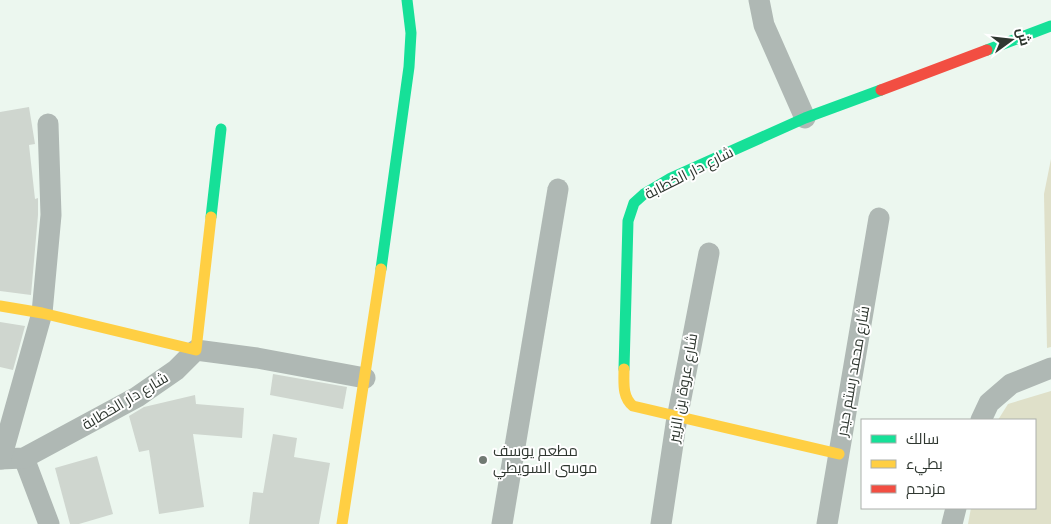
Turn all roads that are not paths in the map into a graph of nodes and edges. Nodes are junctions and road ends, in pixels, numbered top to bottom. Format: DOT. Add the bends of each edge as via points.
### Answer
graph roads {
  1 [pos="407,0"];
  2 [pos="759,0"];
  3 [pos="1051,26"];
  4 [pos="805,118"];
  5 [pos="48,124"];
  6 [pos="221,129"];
  7 [pos="558,189"];
  8 [pos="879,218"];
  9 [pos="709,253"];
  10 [pos="0,306"];
  11 [pos="42,313"];
  12 [pos="196,350"];
  13 [pos="1051,368"];
  14 [pos="365,378"];
  15 [pos="677,416"];
  16 [pos="981,419"];
  17 [pos="839,454"];
  18 [pos="24,458"];
  19 [pos="0,459"];
  20 [pos="956,509"];
  21 [pos="49,524"];
  22 [pos="342,524"];
  23 [pos="502,524"];
  24 [pos="661,524"];
  25 [pos="827,524"];
  26 [pos="952,524"];
  1 -- 14 [label="street" via="411,48"];
  2 -- 4 [label="street" via="764,25"];
  3 -- 4 [label="street, شارع دار الخطابة"];
  4 -- 15 [label="street, شارع دار الخطابة" via="671,178 634,203 628,221 624,390 627,401 633,406"];
  5 -- 11 [label="street" via="51,215"];
  6 -- 12 [label="street"];
  7 -- 23 [label="street"];
  8 -- 17 [label="street, شارع محمد رستم حيدر"];
  9 -- 15 [label="street, شارع عروة بن الزبير"];
  10 -- 11 [label="street"];
  11 -- 12 [label="street"];
  11 -- 19 [label="street"];
  12 -- 14 [label="street"];
  12 -- 18 [label="street, شارع دار الخطابة" via="161,382"];
  13 -- 16 [label="street" via="1011,384 989,403"];
  14 -- 22 [label="street"];
  15 -- 17 [label="street, شارع دار الخطابة"];
  15 -- 24 [label="street, شارع عروة بن الزبير"];
  17 -- 25 [label="street, شارع محمد رستم حيدر"];
  18 -- 19 [label="street, شارع دار الخطابة"];
  18 -- 21 [label="street"];
  20 -- 26 [label="street"];
}
